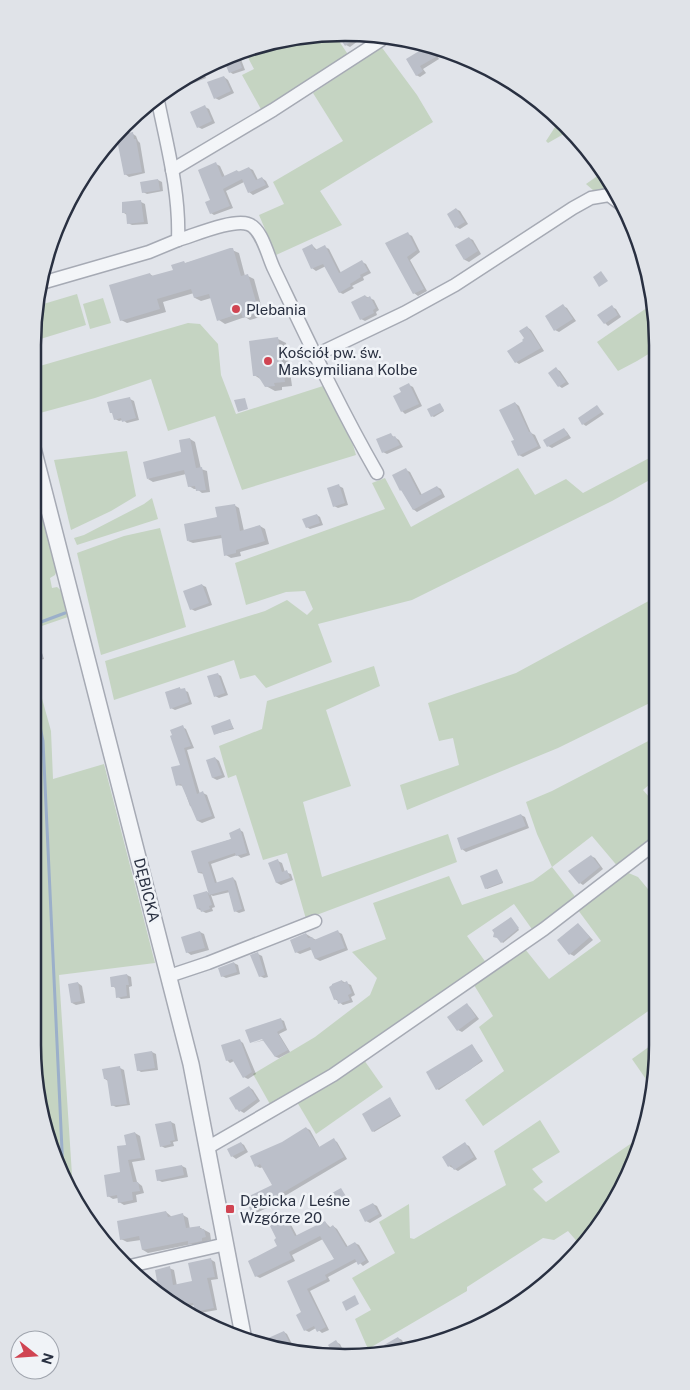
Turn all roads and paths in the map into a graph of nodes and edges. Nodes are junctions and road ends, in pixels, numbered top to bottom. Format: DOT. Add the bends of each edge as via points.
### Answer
graph roads {
  1 [pos="376,43"];
  2 [pos="159,105"];
  3 [pos="172,170"];
  4 [pos="609,195"];
  5 [pos="178,240"];
  6 [pos="48,281"];
  7 [pos="314,356"];
  8 [pos="377,473"];
  9 [pos="41,483"];
  10 [pos="649,848"];
  11 [pos="315,921"];
  12 [pos="169,976"];
  13 [pos="208,1148"];
  14 [pos="226,1244"];
  15 [pos="135,1265"];
  16 [pos="242,1331"];
  1 -- 3 [label="street"];
  2 -- 3 [label="street"];
  3 -- 5 [label="street" via="179,222"];
  4 -- 7 [label="street" via="591,198 455,285"];
  5 -- 6 [label="street" via="149,252"];
  5 -- 7 [label="street" via="240,223 257,229"];
  7 -- 8 [label="street"];
  9 -- 12 [label="street, DĘBICKA"];
  10 -- 13 [label="street" via="544,929 333,1075"];
  11 -- 12 [label="street"];
  12 -- 13 [label="street, DĘBICKA" via="194,1074"];
  13 -- 14 [label="street, DĘBICKA"];
  14 -- 15 [label="street"];
  14 -- 16 [label="street, DĘBICKA"];
}
